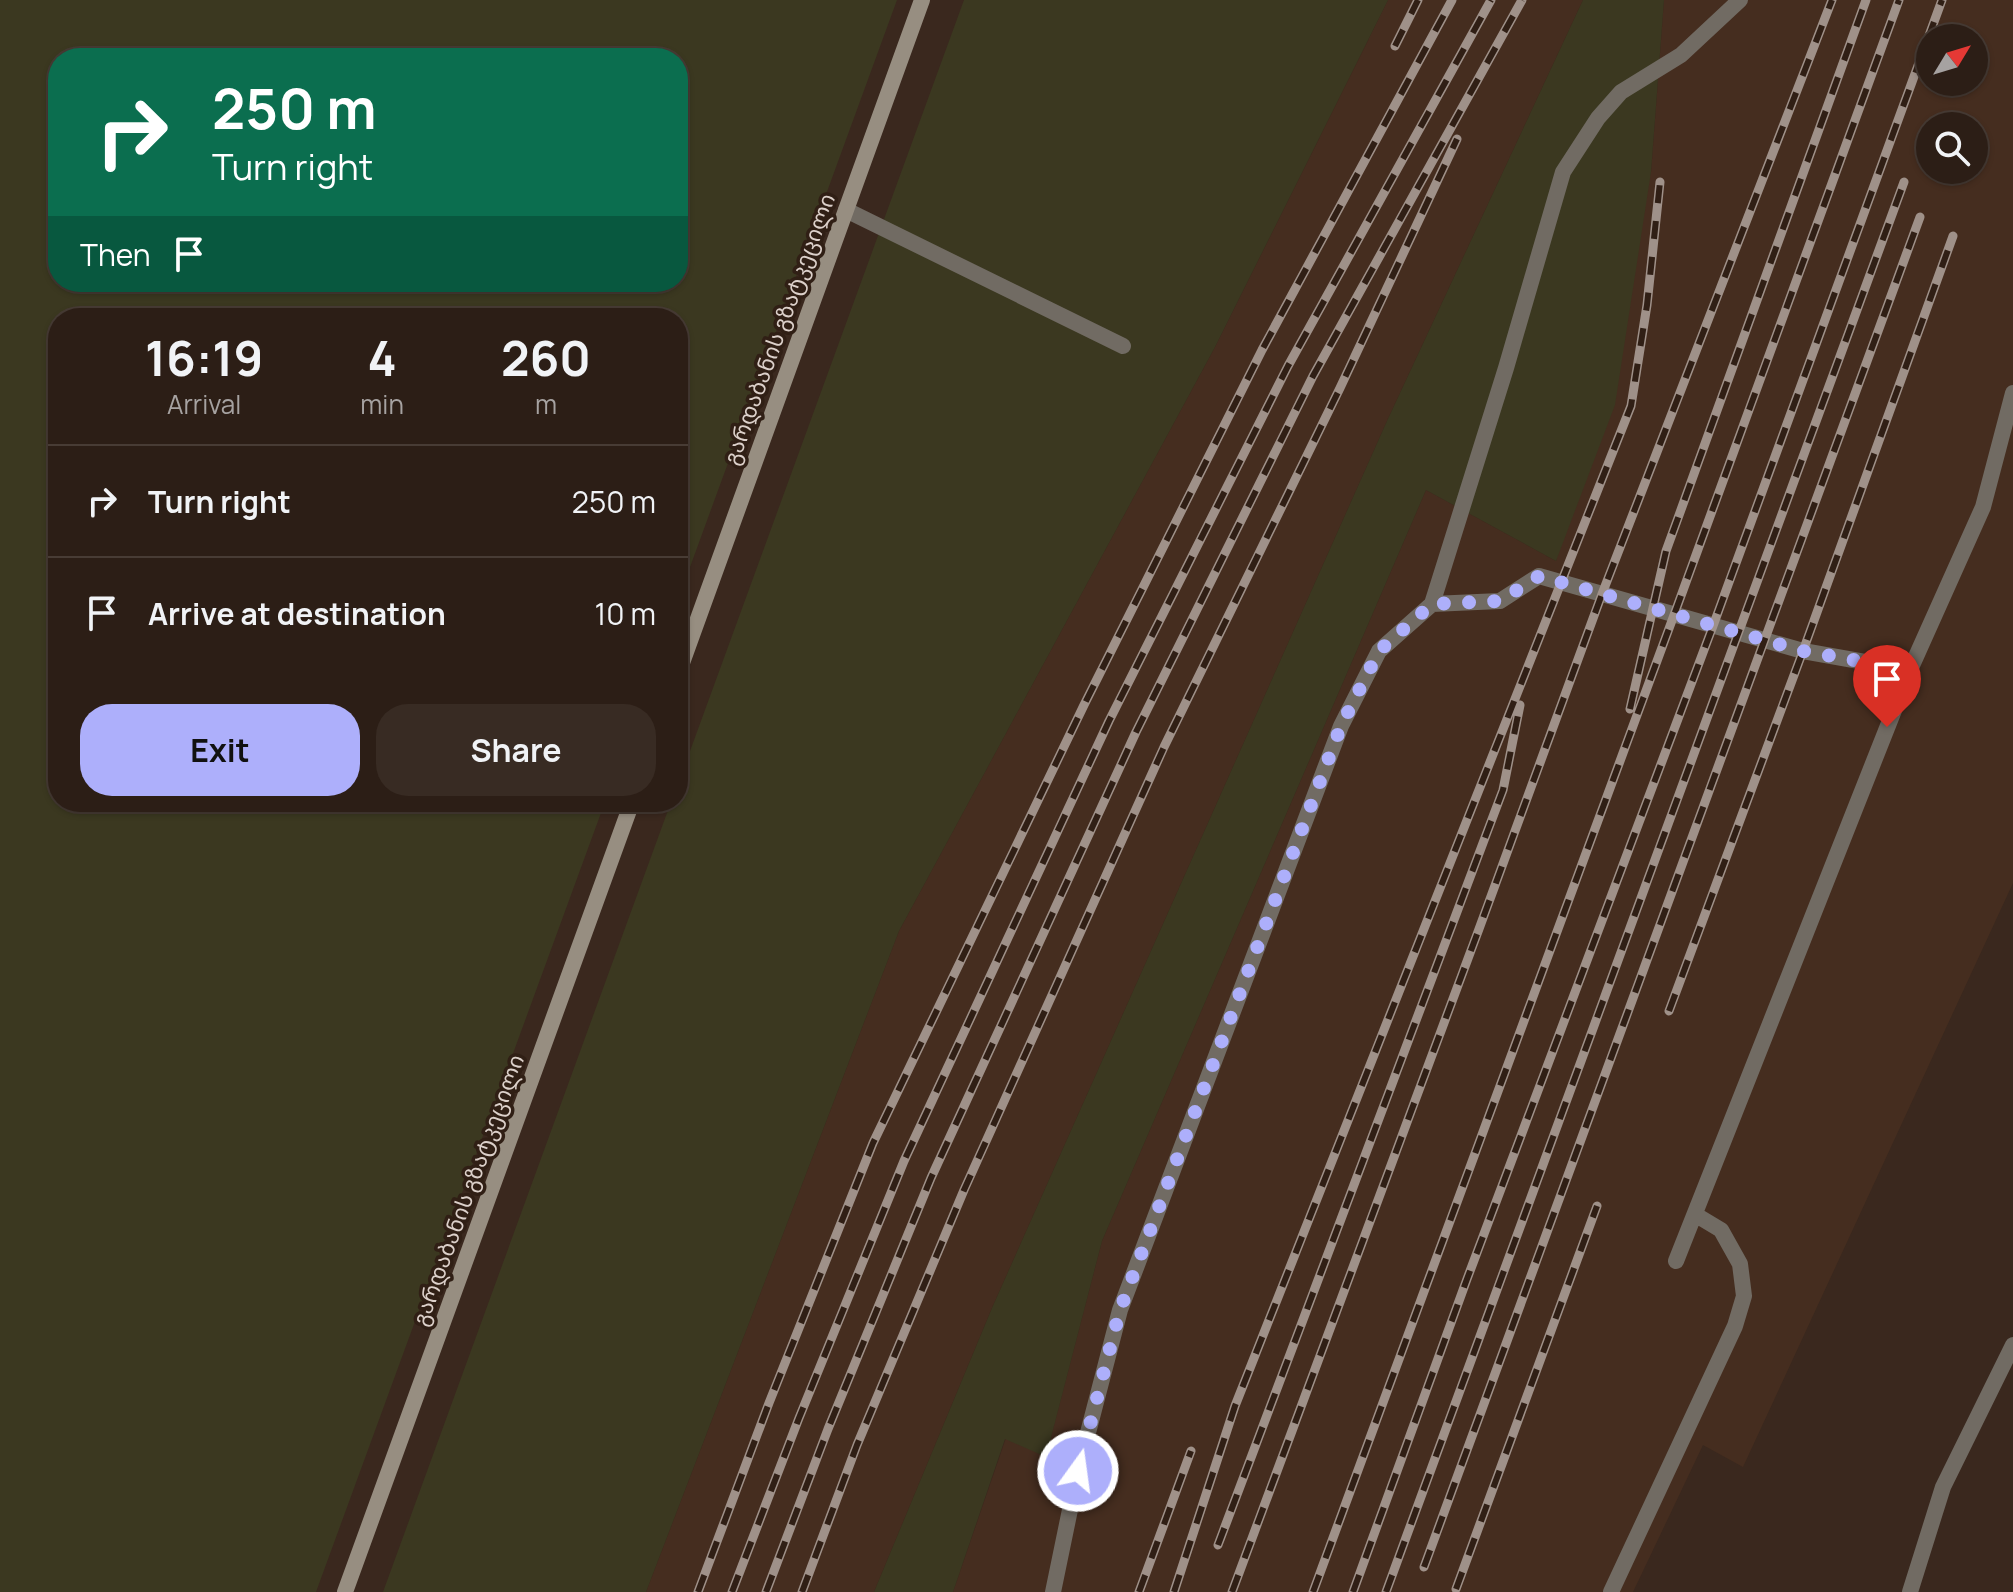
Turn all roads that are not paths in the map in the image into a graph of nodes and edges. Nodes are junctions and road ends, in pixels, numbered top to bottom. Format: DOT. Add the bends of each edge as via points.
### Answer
graph roads {
  1 [pos="922,0"];
  2 [pos="1740,0"];
  3 [pos="846,210"];
  4 [pos="1123,346"];
  5 [pos="2013,393"];
  6 [pos="1432,604"];
  7 [pos="688,646"];
  8 [pos="1910,670"];
  9 [pos="628,812"];
  10 [pos="1696,1215"];
  11 [pos="1676,1261"];
  12 [pos="2013,1345"];
  13 [pos="345,1592"];
  14 [pos="1053,1592"];
  15 [pos="1611,1592"];
  16 [pos="1910,1592"];
  1 -- 3 [label="main road, გარდაბანის გზატკეცილი"];
  2 -- 6 [label="street" via="1681,55 1621,92 1563,172"];
  3 -- 4 [label="street"];
  3 -- 7 [label="main road, გარდაბანის გზატკეცილი"];
  5 -- 8 [label="street" via="1983,507"];
  6 -- 8 [label="street" via="1500,601 1539,576 1803,651"];
  6 -- 14 [label="street" via="1379,651 1341,726 1288,863 1120,1310"];
  8 -- 10 [label="street"];
  9 -- 13 [label="main road, გარდაბანის გზატკეცილი"];
  10 -- 11 [label="street"];
  10 -- 15 [label="street" via="1721,1230 1740,1264 1744,1296 1735,1326"];
  12 -- 16 [label="street" via="1943,1487"];
}
